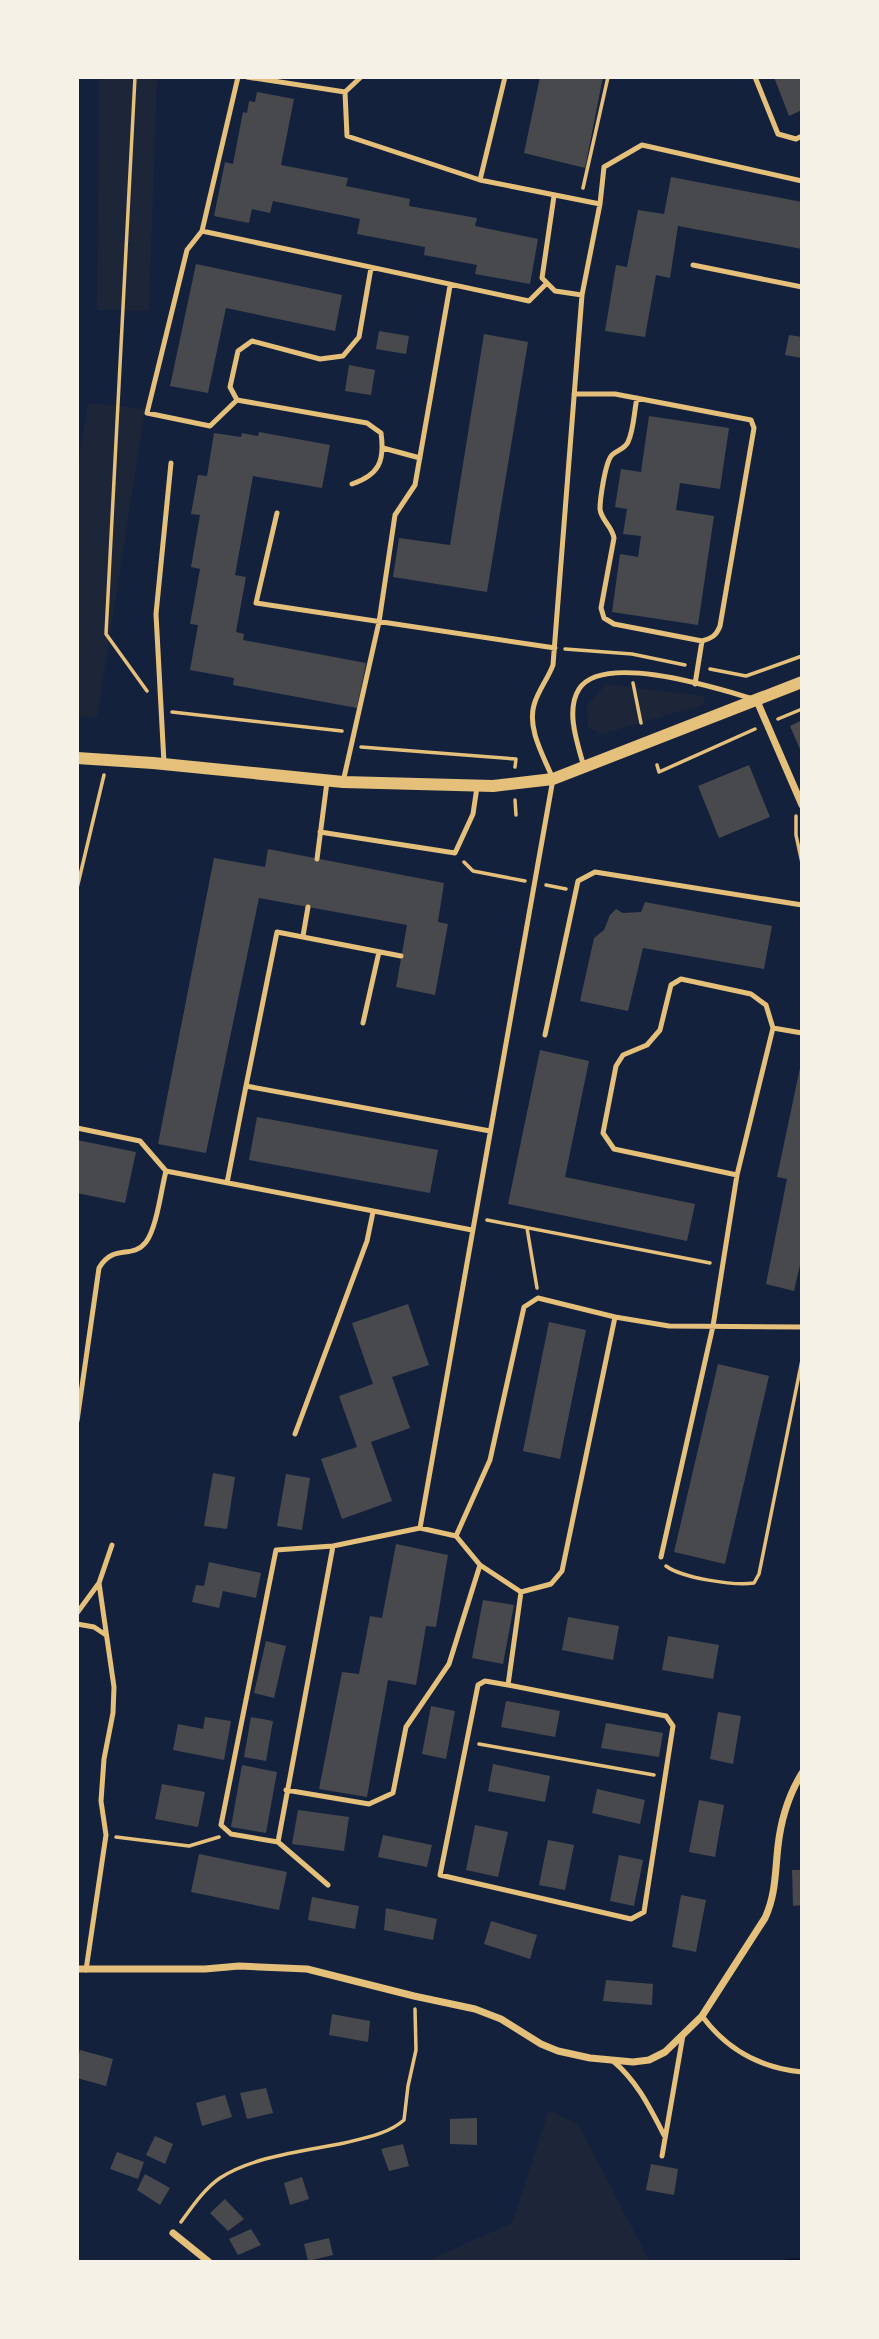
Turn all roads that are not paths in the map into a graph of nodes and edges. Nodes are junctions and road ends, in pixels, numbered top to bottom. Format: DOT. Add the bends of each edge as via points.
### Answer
graph roads {
  1 [pos="239,77"];
  2 [pos="247,77"];
  3 [pos="361,77"];
  4 [pos="505,77"];
  5 [pos="755,77"];
  6 [pos="345,92"];
  7 [pos="802,136"];
  8 [pos="480,180"];
  9 [pos="802,181"];
  10 [pos="554,196"];
  11 [pos="600,204"];
  12 [pos="202,231"];
  13 [pos="694,264"];
  14 [pos="372,268"];
  15 [pos="546,284"];
  16 [pos="450,286"];
  17 [pos="802,287"];
  18 [pos="582,295"];
  19 [pos="574,394"];
  20 [pos="637,398"];
  21 [pos="237,400"];
  22 [pos="383,448"];
  23 [pos="420,458"];
  24 [pos="171,463"];
  25 [pos="352,484"];
  26 [pos="276,513"];
  27 [pos="379,621"];
  28 [pos="702,641"];
  29 [pos="555,648"];
  30 [pos="802,682"];
  31 [pos="695,684"];
  32 [pos="757,701"];
  33 [pos="77,758"];
  34 [pos="164,764"];
  35 [pos="584,767"];
  36 [pos="553,779"];
  37 [pos="327,780"];
  38 [pos="343,782"];
  39 [pos="477,787"];
  40 [pos="802,806"];
  41 [pos="320,832"];
  42 [pos="317,859"];
  43 [pos="802,905"];
  44 [pos="308,907"];
  45 [pos="303,936"];
  46 [pos="379,952"];
  47 [pos="401,956"];
  48 [pos="363,1023"];
  49 [pos="773,1028"];
  50 [pos="802,1033"];
  51 [pos="545,1035"];
  52 [pos="246,1086"];
  53 [pos="77,1128"];
  54 [pos="490,1131"];
  55 [pos="166,1171"];
  56 [pos="737,1175"];
  57 [pos="228,1183"];
  58 [pos="373,1212"];
  59 [pos="472,1230"];
  60 [pos="615,1317"];
  61 [pos="713,1326"];
  62 [pos="802,1327"];
  63 [pos="77,1421"];
  64 [pos="295,1434"];
  65 [pos="420,1528"];
  66 [pos="456,1536"];
  67 [pos="112,1545"];
  68 [pos="333,1546"];
  69 [pos="661,1557"];
  70 [pos="480,1565"];
  71 [pos="99,1584"];
  72 [pos="522,1592"];
  73 [pos="77,1613"];
  74 [pos="77,1624"];
  75 [pos="107,1636"];
  76 [pos="508,1685"];
  77 [pos="802,1773"];
  78 [pos="286,1790"];
  79 [pos="278,1842"];
  80 [pos="328,1885"];
  81 [pos="77,1969"];
  82 [pos="86,1970"];
  83 [pos="702,2016"];
  84 [pos="683,2035"];
  85 [pos="613,2061"];
  86 [pos="802,2073"];
  87 [pos="665,2137"];
  88 [pos="662,2156"];
  89 [pos="173,2233"];
  90 [pos="209,2262"];
  1 -- 12 [label="lane"];
  2 -- 6 [label="lane"];
  3 -- 6 [label="lane"];
  4 -- 8 [label="lane"];
  5 -- 7 [label="lane" via="778,134"];
  6 -- 8 [label="lane" via="347,136"];
  8 -- 10 [label="lane"];
  9 -- 11 [label="lane" via="642,145 604,167"];
  10 -- 11 [label="lane"];
  10 -- 15 [label="lane" via="542,278"];
  11 -- 18 [label="lane"];
  12 -- 14 [label="lane"];
  12 -- 21 [label="lane" via="187,250 147,413 210,426"];
  13 -- 17 [label="lane"];
  14 -- 16 [label="lane"];
  14 -- 21 [label="lane" via="359,337 343,356 320,359 253,341 237,351 230,387"];
  15 -- 16 [label="lane" via="530,301"];
  15 -- 18 [label="lane" via="555,291"];
  16 -- 23 [label="lane"];
  18 -- 19 [label="lane"];
  19 -- 20 [label="lane"];
  19 -- 29 [label="lane"];
  20 -- 28 [label="lane" via="629,441 608,461 600,506 614,538 601,608 604,618 614,624"];
  20 -- 28 [label="lane" via="740,417 751,420 754,428 719,626 716,634"];
  21 -- 22 [label="lane" via="367,423 381,433"];
  22 -- 23 [label="lane"];
  22 -- 25 [label="lane" via="379,466 368,479"];
  23 -- 27 [label="lane" via="415,485 395,515"];
  24 -- 34 [label="lane" via="156,614"];
  26 -- 27 [label="lane" via="256,603"];
  27 -- 29 [label="lane"];
  27 -- 38 [label="lane"];
  28 -- 31 [label="lane"];
  29 -- 36 [label="lane" via="549,677 533,706 532,722"];
  30 -- 32 [label="street"];
  31 -- 32 [label="lane"];
  31 -- 35 [label="lane" via="632,672 595,676 580,688 574,705 574,731"];
  32 -- 35 [label="street"];
  32 -- 40 [label="street"];
  33 -- 34 [label="street"];
  34 -- 37 [label="street"];
  35 -- 36 [label="street"];
  36 -- 39 [label="street"];
  36 -- 54 [label="lane"];
  37 -- 38 [label="street"];
  37 -- 41 [label="lane"];
  38 -- 39 [label="street"];
  39 -- 41 [label="lane" via="473,814 455,853"];
  41 -- 42 [label="lane"];
  43 -- 51 [label="lane" via="596,872 578,881"];
  44 -- 45 [label="lane"];
  45 -- 46 [label="lane"];
  45 -- 52 [label="lane" via="277,932"];
  46 -- 47 [label="lane"];
  46 -- 48 [label="lane"];
  49 -- 50 [label="lane"];
  49 -- 56 [label="lane"];
  49 -- 56 [label="lane" via="766,1004 751,994 681,979 671,985 660,1030 647,1045 623,1055 616,1066 603,1133 614,1149"];
  52 -- 54 [label="lane"];
  52 -- 57 [label="lane"];
  53 -- 55 [label="lane" via="140,1141"];
  54 -- 59 [label="lane"];
  55 -- 57 [label="lane"];
  55 -- 63 [label="lane" via="145,1244 113,1253 99,1268"];
  56 -- 61 [label="lane"];
  57 -- 58 [label="lane"];
  58 -- 59 [label="lane"];
  58 -- 64 [label="lane" via="367,1241"];
  59 -- 65 [label="lane"];
  60 -- 61 [label="lane" via="669,1326"];
  60 -- 66 [label="lane" via="538,1298 524,1307 490,1460"];
  60 -- 72 [label="lane" via="562,1571 551,1584"];
  61 -- 62 [label="lane"];
  61 -- 69 [label="lane"];
  65 -- 66 [label="lane"];
  65 -- 68 [label="lane"];
  66 -- 70 [label="lane"];
  67 -- 71 [label="lane"];
  68 -- 78 [label="lane"];
  68 -- 79 [label="lane" via="276,1550 221,1825 231,1834"];
  70 -- 72 [label="lane"];
  70 -- 78 [label="lane" via="449,1664 406,1727 393,1793 369,1804"];
  71 -- 73 [label="lane"];
  71 -- 75 [label="lane"];
  72 -- 76 [label="lane"];
  74 -- 75 [label="lane" via="94,1627"];
  75 -- 82 [label="lane" via="114,1687 104,1759 106,1835"];
  76 -- 76 [label="lane" via="666,1716 673,1726 644,1912 631,1919 440,1875 478,1685 485,1681"];
  77 -- 83 [label="street" via="783,1815 772,1903"];
  78 -- 79 [label="lane"];
  79 -- 80 [label="lane"];
  81 -- 82 [label="street"];
  82 -- 85 [label="street" via="307,1969 484,2012 558,2051"];
  83 -- 84 [label="street"];
  83 -- 86 [label="lane" via="716,2035 747,2056 767,2066"];
  84 -- 85 [label="street" via="649,2060"];
  84 -- 87 [label="lane"];
  85 -- 87 [label="lane" via="627,2072"];
  87 -- 88 [label="lane"];
  89 -- 90 [label="street"];
}
